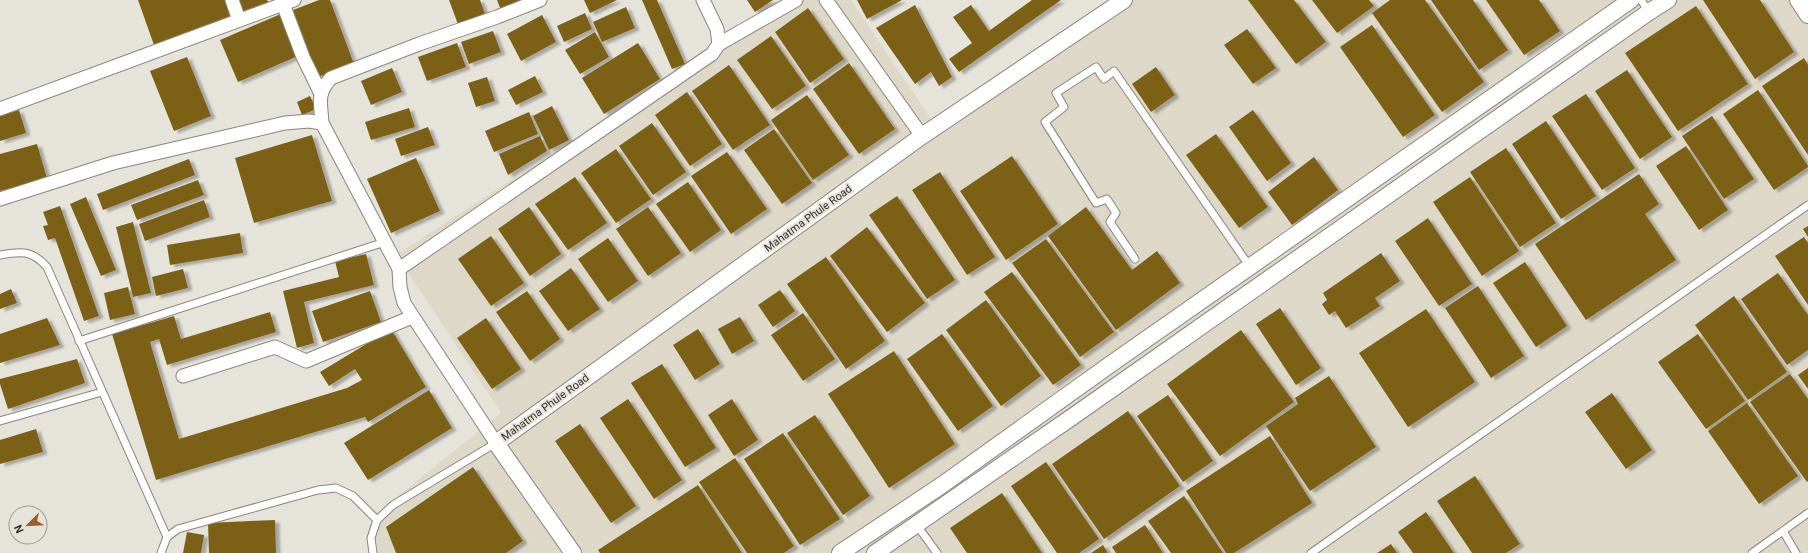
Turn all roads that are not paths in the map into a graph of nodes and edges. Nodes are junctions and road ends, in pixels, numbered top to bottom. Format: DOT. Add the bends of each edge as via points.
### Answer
graph roads {
  1 [pos="232,0"];
  2 [pos="540,0"];
  3 [pos="703,0"];
  4 [pos="796,0"];
  5 [pos="826,0"];
  6 [pos="1124,0"];
  7 [pos="1631,0"];
  8 [pos="1668,0"];
  9 [pos="1798,0"];
  10 [pos="281,3"];
  11 [pos="1645,6"];
  12 [pos="1808,15"];
  13 [pos="239,20"];
  14 [pos="719,44"];
  15 [pos="321,94"];
  16 [pos="0,109"];
  17 [pos="322,123"];
  18 [pos="922,136"];
  19 [pos="1401,161"];
  20 [pos="1413,178"];
  21 [pos="0,199"];
  22 [pos="1808,206"];
  23 [pos="385,242"];
  24 [pos="0,255"];
  25 [pos="1135,259"];
  26 [pos="1250,266"];
  27 [pos="399,269"];
  28 [pos="412,317"];
  29 [pos="79,341"];
  30 [pos="183,376"];
  31 [pos="102,392"];
  32 [pos="0,420"];
  33 [pos="496,443"];
  34 [pos="1808,513"];
  35 [pos="377,520"];
  36 [pos="916,523"];
  37 [pos="1782,531"];
  38 [pos="167,537"];
  39 [pos="161,553"];
  40 [pos="373,553"];
  41 [pos="574,553"];
  42 [pos="840,553"];
  43 [pos="875,553"];
  44 [pos="937,553"];
  45 [pos="1311,553"];
  46 [pos="1752,553"];
  47 [pos="1796,553"];
  1 -- 13 [label="street"];
  2 -- 15 [label="street" via="331,78 322,87"];
  3 -- 14 [label="street" via="717,29"];
  4 -- 14 [label="street"];
  5 -- 18 [label="street"];
  6 -- 18 [label="street, Mahatma Phule Road"];
  7 -- 19 [label="street"];
  8 -- 11 [label="street"];
  9 -- 12 [label="street"];
  10 -- 13 [label="street"];
  10 -- 15 [label="street"];
  11 -- 20 [label="street"];
  13 -- 16 [label="street"];
  14 -- 27 [label="street" via="712,54"];
  15 -- 17 [label="street"];
  17 -- 21 [label="street" via="285,123 113,163"];
  17 -- 23 [label="street"];
  18 -- 33 [label="street, Mahatma Phule Road"];
  19 -- 20 [label="street"];
  19 -- 26 [label="street"];
  20 -- 36 [label="street"];
  22 -- 45 [label="lane"];
  23 -- 27 [label="street"];
  23 -- 29 [label="lane"];
  24 -- 29 [label="lane" via="14,252 30,253 40,260"];
  25 -- 26 [label="lane" via="1110,222 1116,213 1107,199 1096,203 1045,122 1064,107 1056,93 1096,67 1104,78 1114,71"];
  26 -- 42 [label="street" via="942,485"];
  27 -- 28 [label="street" via="404,303"];
  28 -- 30 [label="street" via="306,361 275,348"];
  28 -- 33 [label="street"];
  29 -- 31 [label="lane"];
  31 -- 32 [label="lane"];
  31 -- 38 [label="lane"];
  33 -- 35 [label="lane" via="394,505"];
  33 -- 41 [label="street"];
  34 -- 37 [label="lane"];
  35 -- 38 [label="lane" via="353,496 336,488 318,490 178,529"];
  35 -- 40 [label="lane" via="371,538"];
  36 -- 43 [label="street"];
  36 -- 44 [label="lane"];
  37 -- 46 [label="lane"];
  37 -- 47 [label="lane"];
  38 -- 39 [label="lane"];
}
